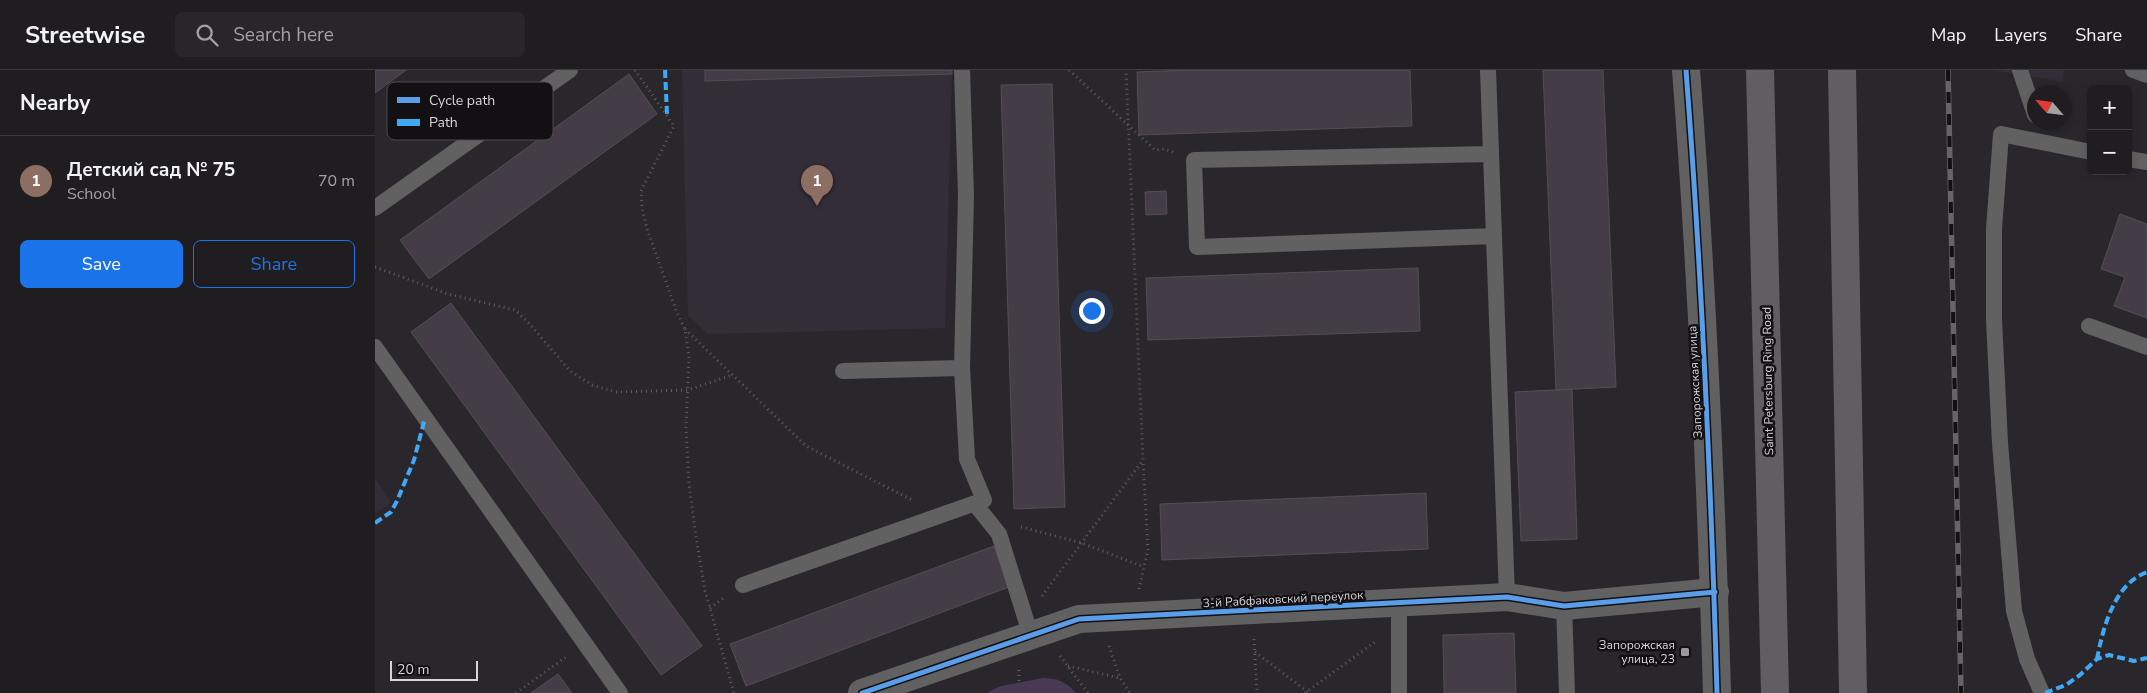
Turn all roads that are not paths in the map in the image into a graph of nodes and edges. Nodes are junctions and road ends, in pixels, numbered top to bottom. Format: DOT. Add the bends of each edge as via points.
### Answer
graph roads {
  1 [pos="570,70"];
  2 [pos="962,70"];
  3 [pos="1488,70"];
  4 [pos="1686,70"];
  5 [pos="1760,70"];
  6 [pos="1842,70"];
  7 [pos="2020,70"];
  8 [pos="2133,70"];
  9 [pos="2147,74"];
  10 [pos="553,82"];
  11 [pos="2027,94"];
  12 [pos="2040,130"];
  13 [pos="471,140"];
  14 [pos="2045,143"];
  15 [pos="2087,151"];
  16 [pos="1491,154"];
  17 [pos="2132,160"];
  18 [pos="2147,162"];
  19 [pos="375,208"];
  20 [pos="1494,236"];
  21 [pos="2089,326"];
  22 [pos="375,346"];
  23 [pos="2147,347"];
  24 [pos="962,368"];
  25 [pos="843,371"];
  26 [pos="975,504"];
  27 [pos="743,585"];
  28 [pos="1715,592"];
  29 [pos="1507,597"];
  30 [pos="1564,606"];
  31 [pos="1398,614"];
  32 [pos="1032,629"];
  33 [pos="620,693"];
  34 [pos="862,693"];
  35 [pos="1399,693"];
  36 [pos="1567,693"];
  37 [pos="1717,693"];
  38 [pos="1775,693"];
  39 [pos="1853,693"];
  40 [pos="2042,693"];
  1 -- 10 [label="lane"];
  2 -- 24 [label="lane" via="966,195"];
  3 -- 16 [label="lane"];
  4 -- 28 [label="street, Запорожская улица" via="1696,199"];
  5 -- 38 [label="highway, Saint Petersburg Ring Road"];
  6 -- 39 [label="highway"];
  7 -- 11 [label="lane"];
  8 -- 9 [label="lane"];
  12 -- 14 [label="lane"];
  13 -- 19 [label="lane"];
  14 -- 15 [label="lane"];
  14 -- 40 [label="lane" via="2001,134 1994,247 2000,443 2013,611"];
  16 -- 20 [label="lane"];
  16 -- 20 [label="lane" via="1195,160 1197,247"];
  17 -- 18 [label="lane"];
  20 -- 29 [label="lane"];
  21 -- 23 [label="lane"];
  22 -- 33 [label="lane"];
  24 -- 25 [label="lane"];
  24 -- 26 [label="lane" via="967,459 984,500"];
  26 -- 27 [label="lane"];
  26 -- 32 [label="lane" via="999,534"];
  28 -- 30 [label="street, 3-й Рабфаковский переулок"];
  28 -- 37 [label="street, Запорожская улица"];
  29 -- 30 [label="street, 3-й Рабфаковский переулок"];
  29 -- 31 [label="street, 3-й Рабфаковский переулок"];
  30 -- 36 [label="lane"];
  31 -- 32 [label="street, 3-й Рабфаковский переулок" via="1253,610 1079,619"];
  31 -- 35 [label="lane"];
  32 -- 34 [label="street, 3-й Рабфаковский переулок"];
}
